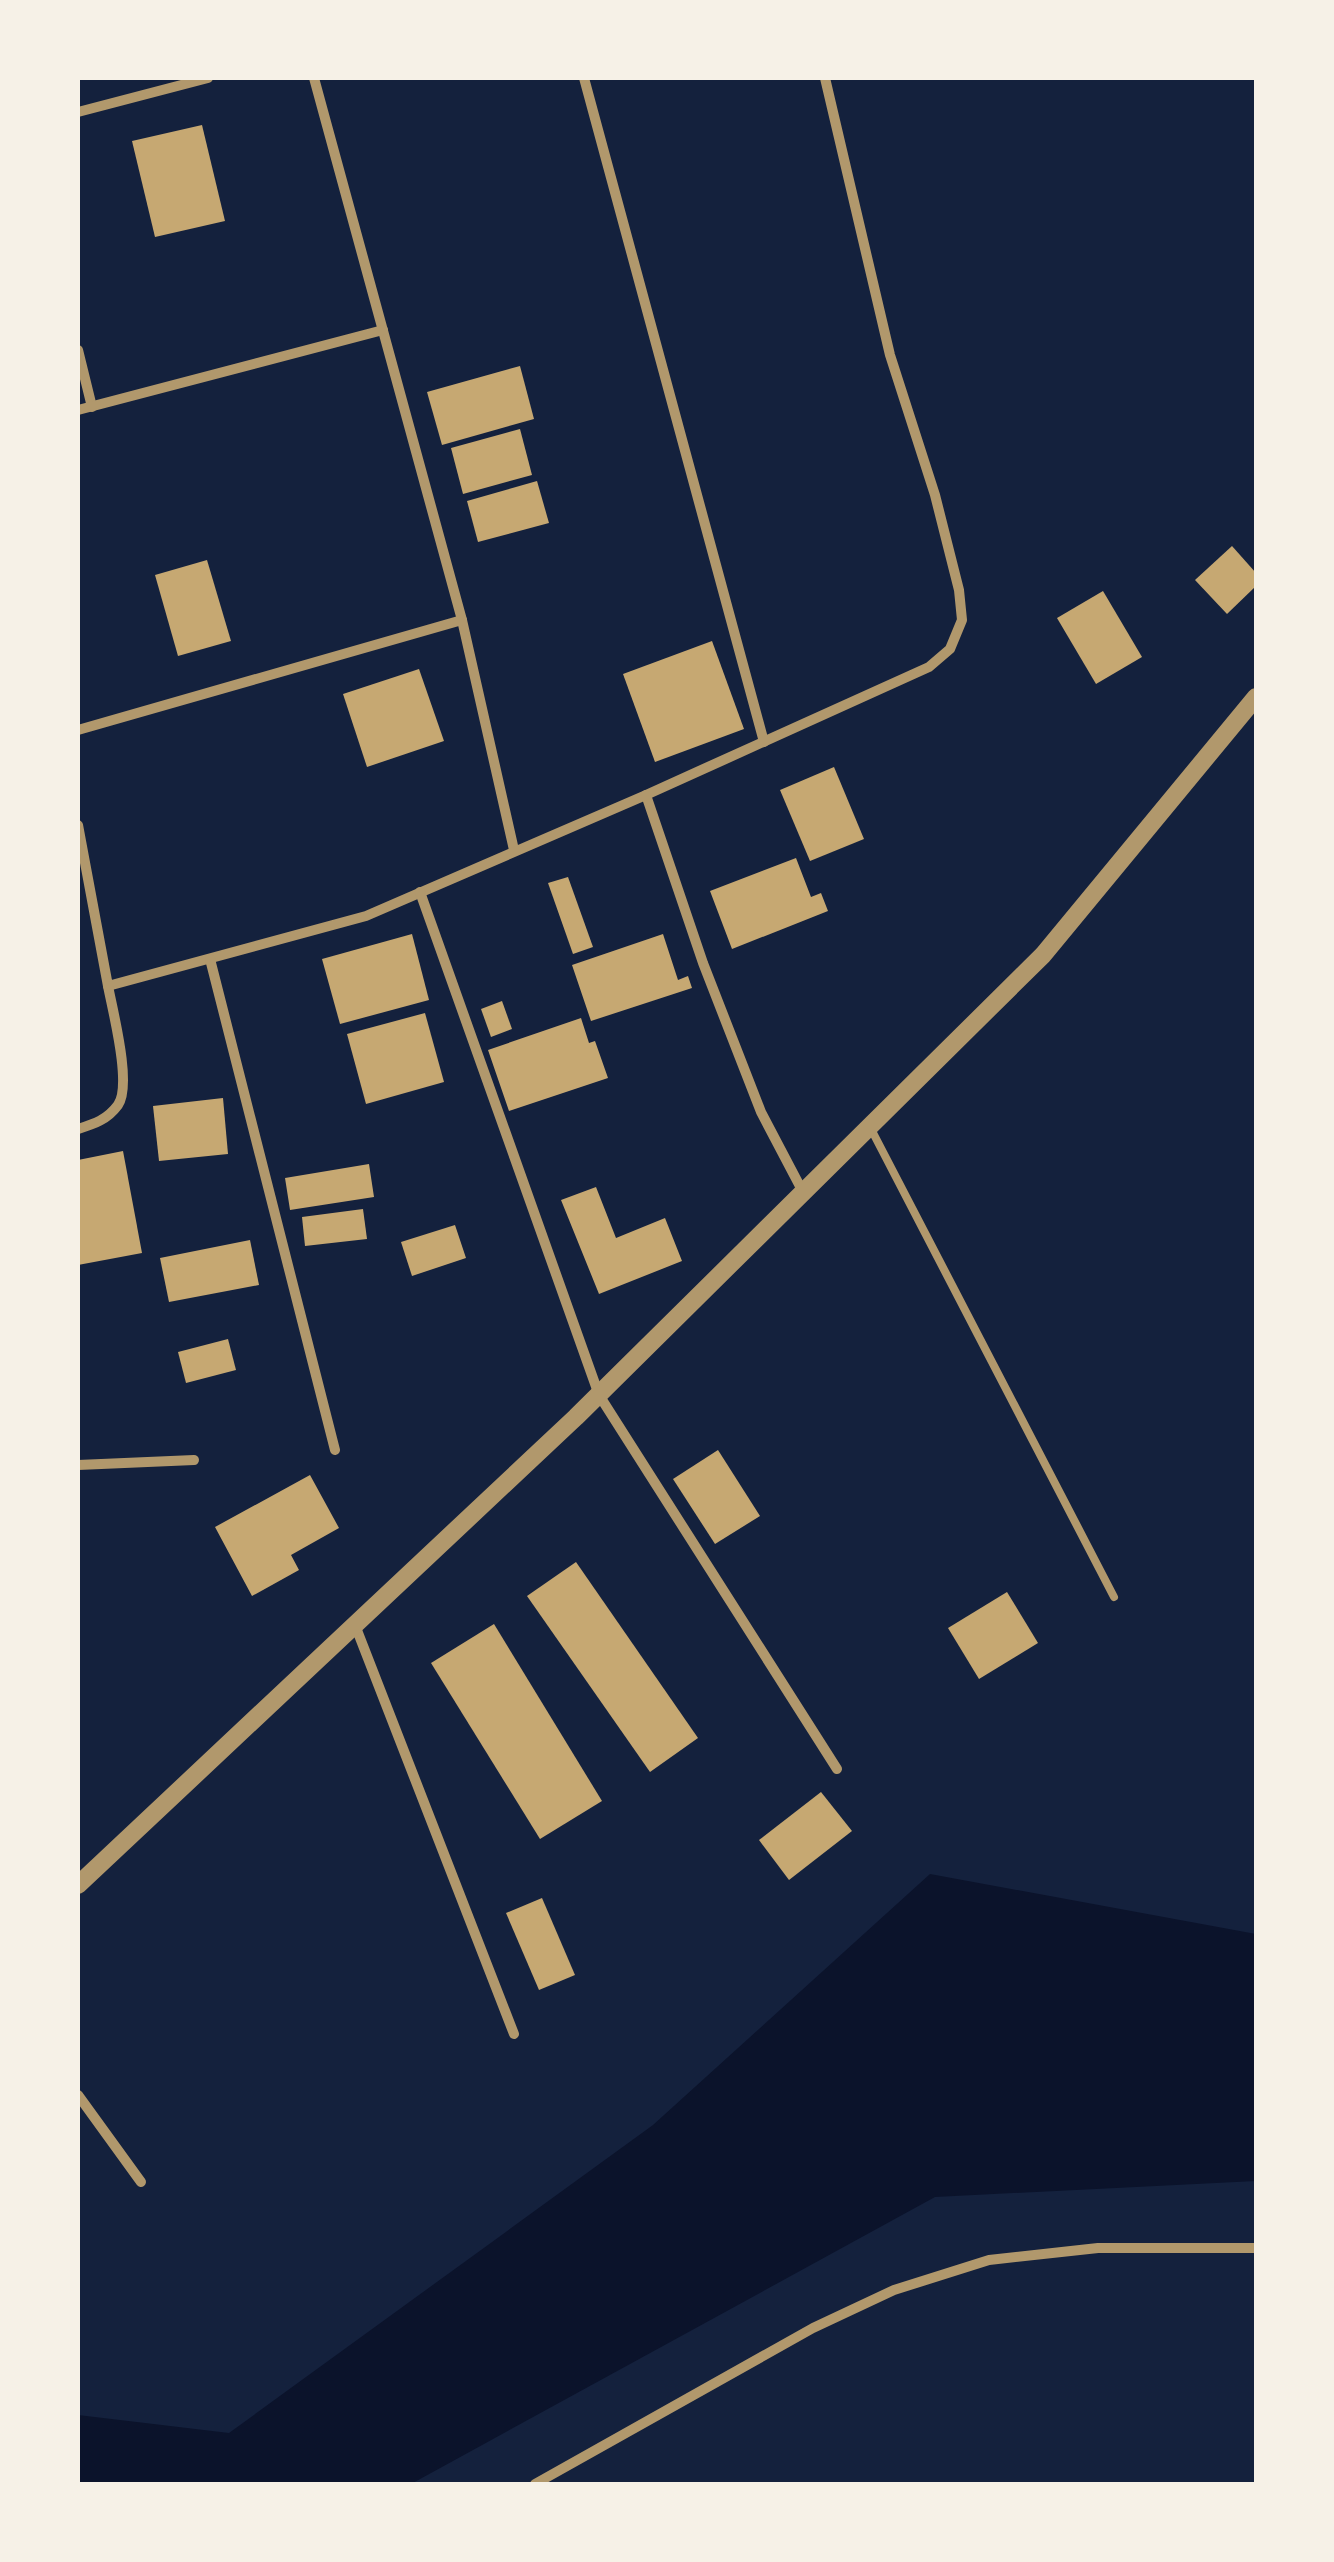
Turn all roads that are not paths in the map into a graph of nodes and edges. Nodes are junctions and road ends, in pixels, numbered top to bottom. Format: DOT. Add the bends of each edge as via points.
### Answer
graph roads {
  1 [pos="208,78"];
  2 [pos="314,78"];
  3 [pos="584,78"];
  4 [pos="824,78"];
  5 [pos="78,112"];
  6 [pos="383,330"];
  7 [pos="78,350"];
  8 [pos="92,406"];
  9 [pos="78,410"];
  10 [pos="462,620"];
  11 [pos="1256,697"];
  12 [pos="78,730"];
  13 [pos="764,742"];
  14 [pos="646,795"];
  15 [pos="78,826"];
  16 [pos="514,850"];
  17 [pos="420,892"];
  18 [pos="210,958"];
  19 [pos="108,986"];
  20 [pos="870,1127"];
  21 [pos="78,1129"];
  22 [pos="803,1192"];
  23 [pos="599,1395"];
  24 [pos="335,1450"];
  25 [pos="194,1460"];
  26 [pos="78,1465"];
  27 [pos="1114,1596"];
  28 [pos="355,1625"];
  29 [pos="837,1769"];
  30 [pos="78,1886"];
  31 [pos="514,2034"];
  32 [pos="78,2095"];
  33 [pos="140,2182"];
  34 [pos="1256,2248"];
  35 [pos="538,2484"];
  1 -- 5 [label="street"];
  2 -- 6 [label="street"];
  3 -- 13 [label="street"];
  4 -- 13 [label="street" via="962,620 950,649 929,667"];
  6 -- 8 [label="street"];
  6 -- 10 [label="street"];
  7 -- 8 [label="street"];
  8 -- 9 [label="street"];
  10 -- 12 [label="street"];
  10 -- 16 [label="street"];
  11 -- 20 [label="street" via="1043,955"];
  13 -- 14 [label="street"];
  14 -- 16 [label="street"];
  14 -- 22 [label="street" via="761,1112"];
  15 -- 19 [label="street"];
  16 -- 17 [label="street"];
  17 -- 18 [label="street" via="366,916"];
  17 -- 23 [label="street"];
  18 -- 19 [label="street"];
  18 -- 24 [label="street"];
  19 -- 21 [label="street" via="121,1102 104,1120"];
  20 -- 22 [label="street"];
  20 -- 27 [label="lane"];
  22 -- 23 [label="street"];
  23 -- 28 [label="street"];
  23 -- 29 [label="street"];
  25 -- 26 [label="street"];
  28 -- 30 [label="street"];
  28 -- 31 [label="street"];
  32 -- 33 [label="street"];
  34 -- 35 [label="street" via="1098,2248 989,2260 894,2290 813,2328"];
}
